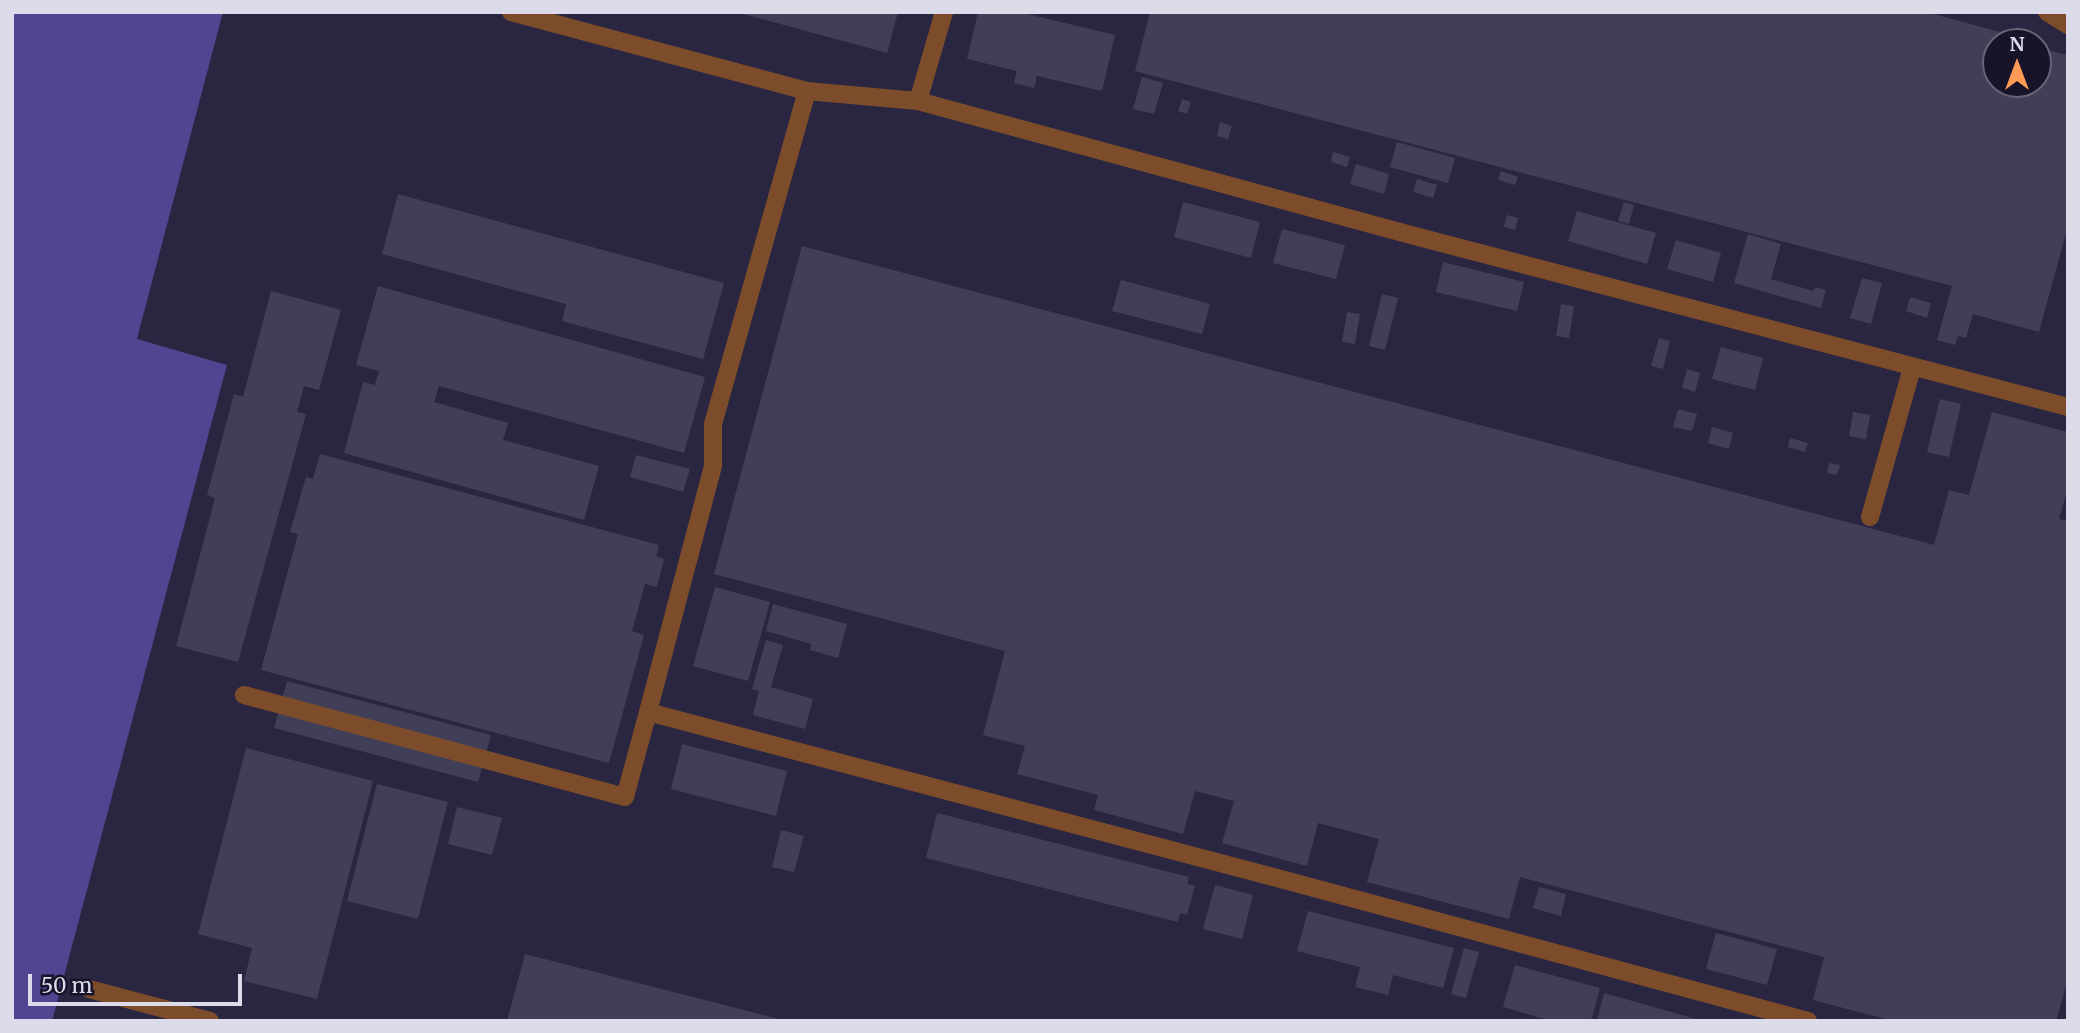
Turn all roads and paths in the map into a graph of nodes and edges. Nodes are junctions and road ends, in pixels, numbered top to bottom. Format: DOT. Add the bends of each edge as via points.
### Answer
graph roads {
  1 [pos="511,12"];
  2 [pos="944,12"];
  3 [pos="2047,12"];
  4 [pos="2068,26"];
  5 [pos="807,91"];
  6 [pos="918,102"];
  7 [pos="1912,368"];
  8 [pos="2068,407"];
  9 [pos="1870,517"];
  10 [pos="244,695"];
  11 [pos="648,712"];
  12 [pos="89,989"];
  13 [pos="210,1021"];
  14 [pos="1808,1021"];
  1 -- 5 [label="lane"];
  2 -- 6 [label="lane"];
  3 -- 4 [label="lane"];
  5 -- 6 [label="lane"];
  5 -- 11 [label="lane" via="713,424 713,466"];
  6 -- 7 [label="lane"];
  7 -- 8 [label="lane"];
  7 -- 9 [label="lane"];
  10 -- 11 [label="lane" via="625,797"];
  11 -- 14 [label="lane"];
  12 -- 13 [label="lane"];
}
